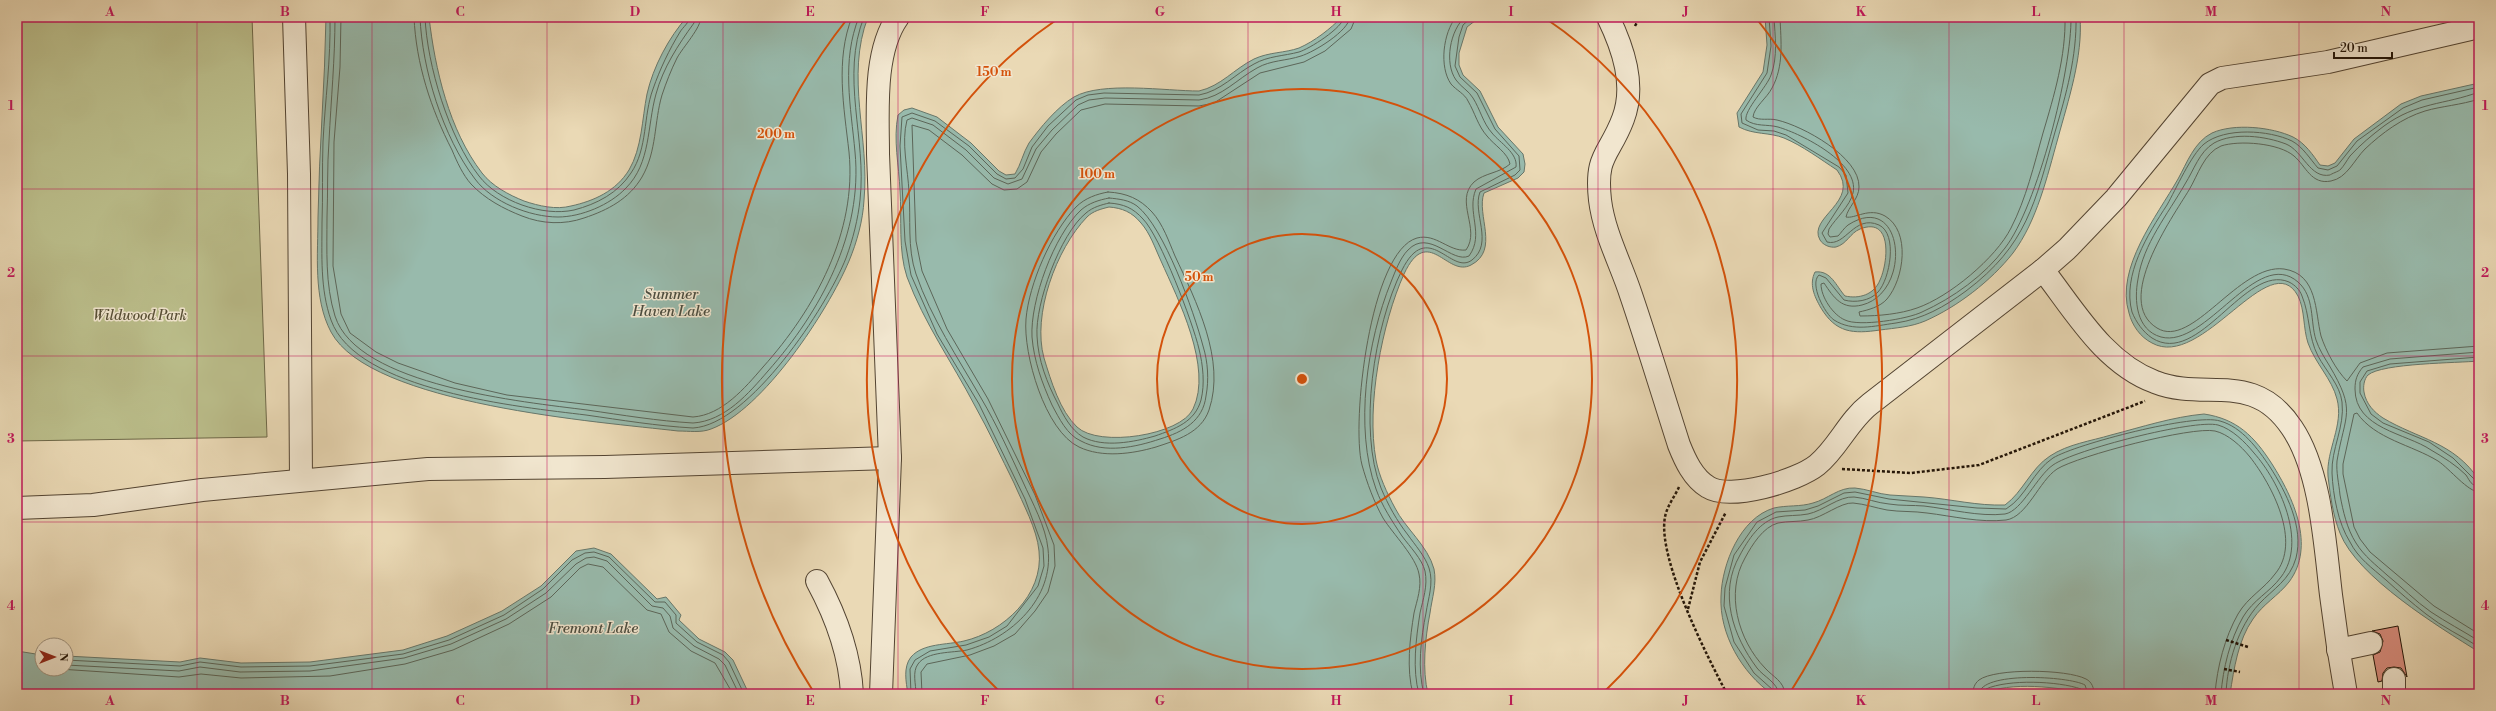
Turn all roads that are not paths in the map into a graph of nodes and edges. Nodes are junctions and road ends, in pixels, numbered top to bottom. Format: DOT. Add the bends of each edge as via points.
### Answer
graph roads {
  1 [pos="294,17"];
  2 [pos="898,17"];
  3 [pos="1608,17"];
  4 [pos="2479,27"];
  5 [pos="2043,270"];
  6 [pos="890,458"];
  7 [pos="301,480"];
  8 [pos="17,508"];
  9 [pos="817,581"];
  10 [pos="2371,643"];
  11 [pos="2338,650"];
  12 [pos="852,694"];
  13 [pos="881,694"];
  14 [pos="2346,694"];
  1 -- 7 [label="street" via="299,189"];
  2 -- 6 [label="street" via="884,48 878,106"];
  3 -- 5 [label="street" via="1624,56 1628,100 1622,120 1607,146 1599,169 1602,213 1632,296 1679,445 1698,479 1708,487 1722,492 1738,493 1787,480 1816,466 1864,408"];
  4 -- 5 [label="street" via="2328,62 2222,78 2210,84 2116,198 2068,249"];
  5 -- 11 [label="street" via="2098,341 2120,363 2163,385 2227,390 2252,395 2270,405 2285,418 2298,438 2313,479 2324,535"];
  6 -- 7 [label="street" via="597,467 428,469"];
  6 -- 13 [label="street"];
  7 -- 8 [label="street" via="93,505"];
  9 -- 12 [label="street" via="830,605 846,651"];
  10 -- 11 [label="street"];
  11 -- 14 [label="street"];
}
